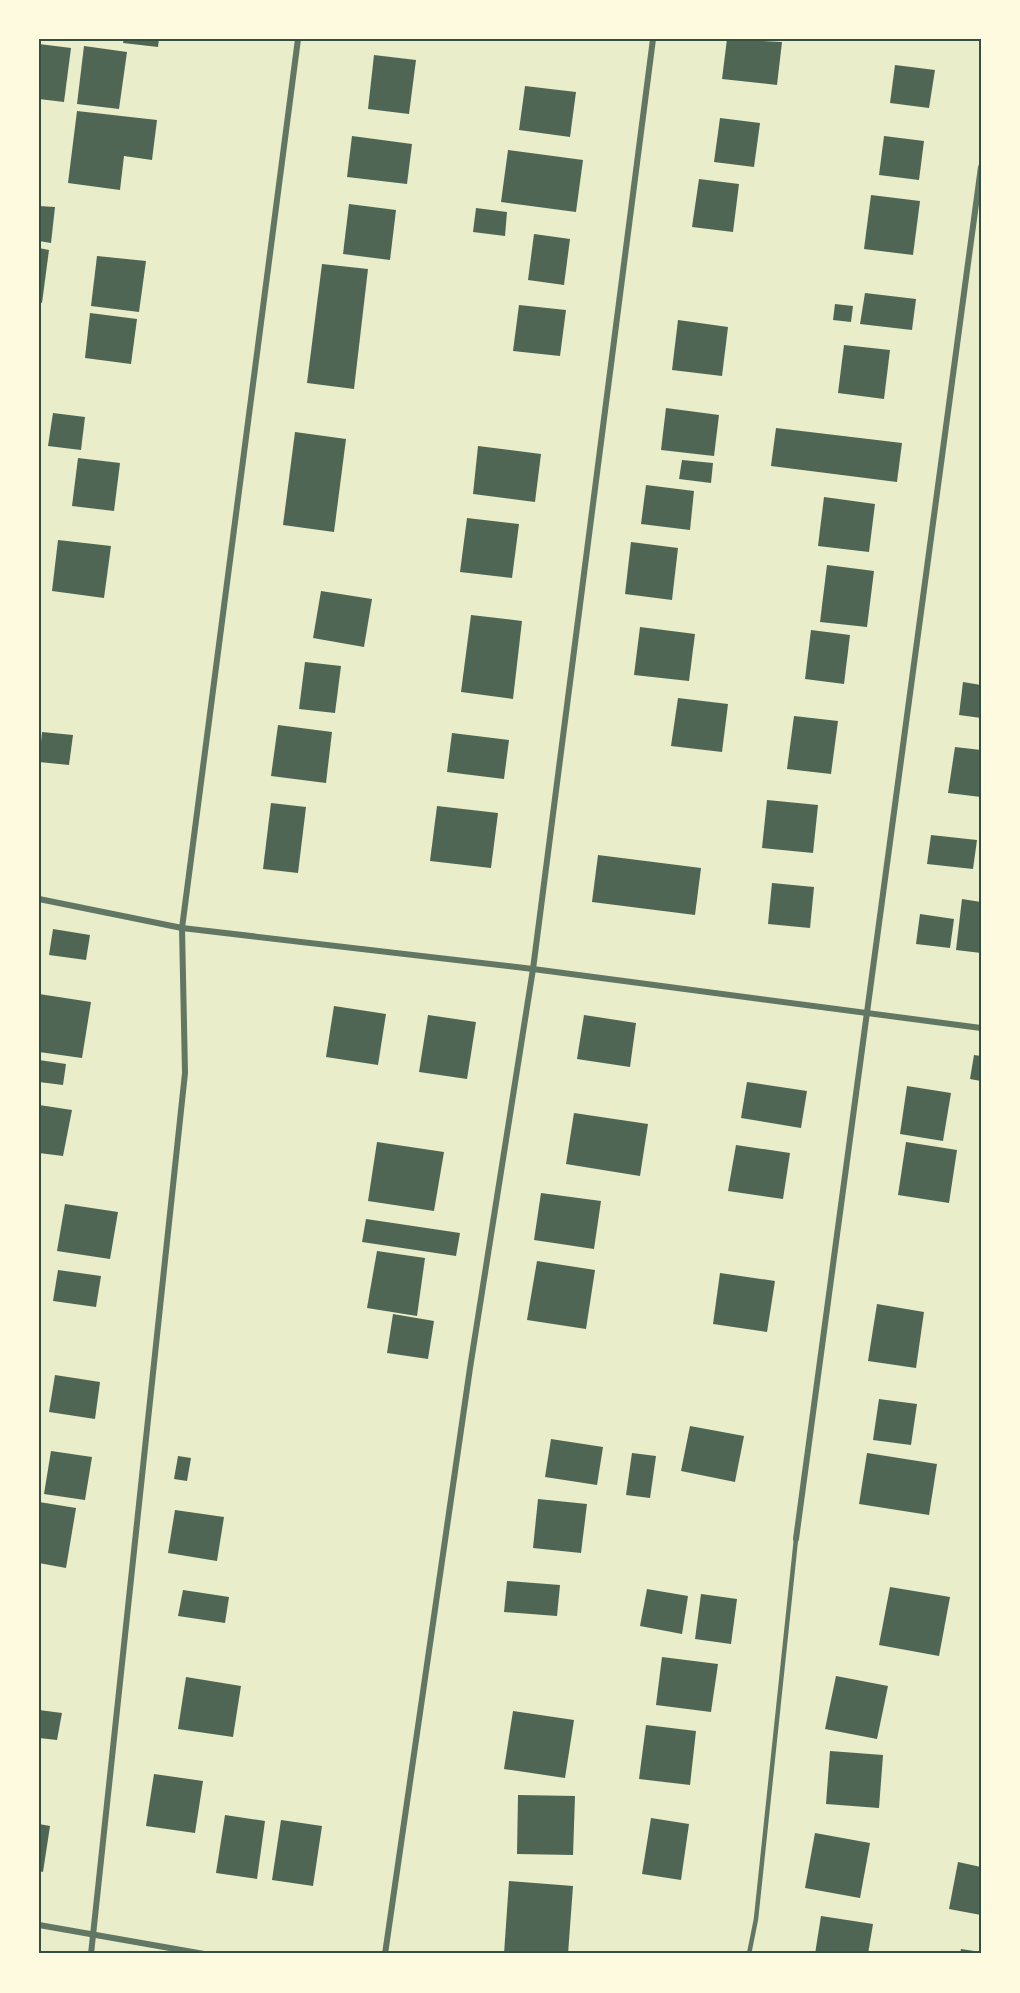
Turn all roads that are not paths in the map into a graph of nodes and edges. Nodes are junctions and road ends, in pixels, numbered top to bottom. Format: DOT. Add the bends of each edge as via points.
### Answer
graph roads {
  1 [pos="298,39"];
  2 [pos="653,39"];
  3 [pos="981,167"];
  4 [pos="39,899"];
  5 [pos="182,928"];
  6 [pos="533,969"];
  7 [pos="869,1013"];
  8 [pos="981,1028"];
  9 [pos="796,1539"];
  10 [pos="39,1925"];
  11 [pos="93,1935"];
  12 [pos="91,1954"];
  13 [pos="204,1954"];
  14 [pos="385,1954"];
  15 [pos="749,1954"];
  1 -- 5 [label="street"];
  2 -- 6 [label="street"];
  3 -- 7 [label="street"];
  4 -- 5 [label="street"];
  5 -- 6 [label="street"];
  5 -- 11 [label="street" via="185,1072"];
  6 -- 7 [label="street"];
  6 -- 14 [label="street" via="468,1380"];
  7 -- 8 [label="street"];
  7 -- 9 [label="street"];
  9 -- 15 [label="lane"];
  10 -- 11 [label="street"];
  11 -- 12 [label="street"];
  11 -- 13 [label="street"];
}
